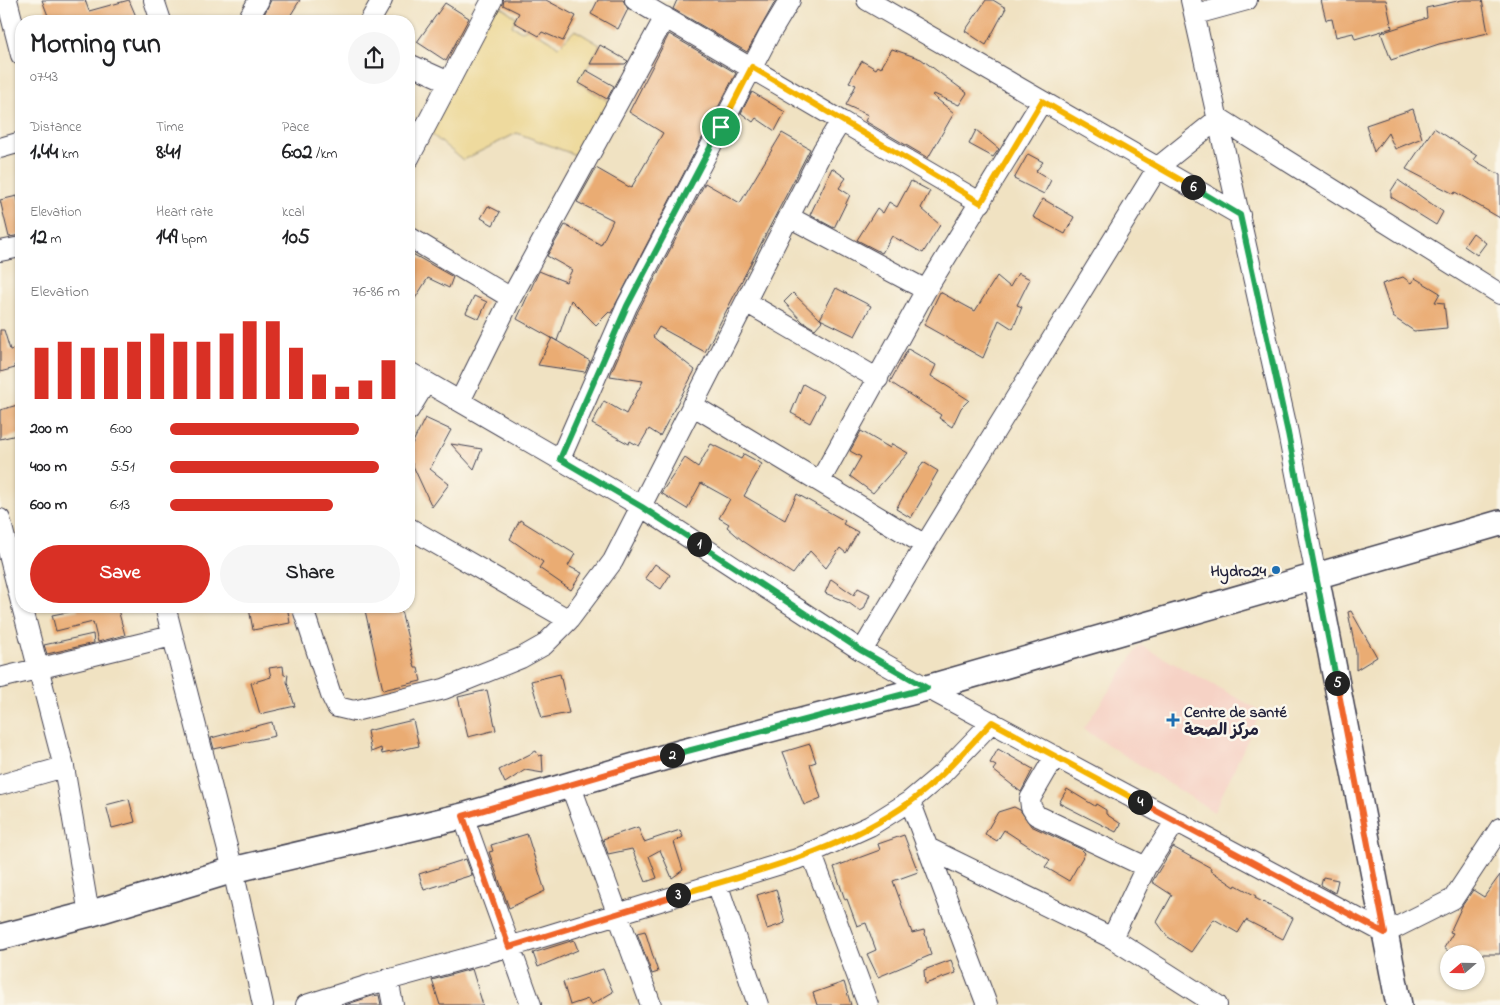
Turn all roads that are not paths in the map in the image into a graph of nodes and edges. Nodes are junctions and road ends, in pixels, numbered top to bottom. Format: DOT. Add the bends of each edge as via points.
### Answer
graph roads {
  1 [pos="7,0"];
  2 [pos="154,0"];
  3 [pos="258,0"];
  4 [pos="382,0"];
  5 [pos="492,0"];
  6 [pos="636,0"];
  7 [pos="790,0"];
  8 [pos="867,0"];
  9 [pos="1247,0"];
  10 [pos="893,6"];
  11 [pos="1193,7"];
  12 [pos="158,15"];
  13 [pos="251,15"];
  14 [pos="373,15"];
  15 [pos="665,17"];
  16 [pos="15,31"];
  17 [pos="415,67"];
  18 [pos="752,67"];
  19 [pos="448,82"];
  20 [pos="1042,101"];
  21 [pos="1219,118"];
  22 [pos="841,121"];
  23 [pos="15,144"];
  24 [pos="415,146"];
  25 [pos="0,148"];
  26 [pos="1158,167"];
  27 [pos="981,203"];
  28 [pos="1240,215"];
  29 [pos="789,217"];
  30 [pos="415,241"];
  31 [pos="15,248"];
  32 [pos="0,252"];
  33 [pos="926,290"];
  34 [pos="1500,294"];
  35 [pos="511,298"];
  36 [pos="746,302"];
  37 [pos="415,376"];
  38 [pos="878,379"];
  39 [pos="426,382"];
  40 [pos="415,400"];
  41 [pos="460,401"];
  42 [pos="692,405"];
  43 [pos="560,459"];
  44 [pos="820,481"];
  45 [pos="642,507"];
  46 [pos="0,519"];
  47 [pos="1500,523"];
  48 [pos="415,531"];
  49 [pos="925,545"];
  50 [pos="1316,576"];
  51 [pos="15,578"];
  52 [pos="24,613"];
  53 [pos="167,613"];
  54 [pos="304,613"];
  55 [pos="569,620"];
  56 [pos="172,636"];
  57 [pos="862,651"];
  58 [pos="38,669"];
  59 [pos="0,678"];
  60 [pos="927,688"];
  61 [pos="992,722"];
  62 [pos="1056,756"];
  63 [pos="64,767"];
  64 [pos="570,784"];
  65 [pos="0,785"];
  66 [pos="910,801"];
  67 [pos="463,816"];
  68 [pos="1176,821"];
  69 [pos="1500,828"];
  70 [pos="928,848"];
  71 [pos="811,852"];
  72 [pos="1146,867"];
  73 [pos="233,870"];
  74 [pos="717,883"];
  75 [pos="618,913"];
  76 [pos="89,914"];
  77 [pos="1385,933"];
  78 [pos="0,937"];
  79 [pos="1112,938"];
  80 [pos="509,947"];
  81 [pos="388,980"];
  82 [pos="263,1005"];
  83 [pos="306,1005"];
  84 [pos="393,1005"];
  85 [pos="531,1005"];
  86 [pos="650,1005"];
  87 [pos="758,1005"];
  88 [pos="868,1005"];
  89 [pos="987,1005"];
  90 [pos="1217,1005"];
  91 [pos="1399,1005"];
  1 -- 16 [label="street"];
  2 -- 12 [label="street"];
  3 -- 13 [label="street"];
  4 -- 14 [label="street"];
  5 -- 19 [label="street"];
  6 -- 15 [label="street"];
  7 -- 18 [label="street"];
  8 -- 10 [label="street"];
  9 -- 11 [label="street"];
  10 -- 20 [label="street"];
  11 -- 21 [label="street"];
  15 -- 18 [label="street"];
  15 -- 35 [label="street"];
  17 -- 19 [label="street"];
  18 -- 22 [label="street"];
  18 -- 43 [label="street" via="627,306"];
  19 -- 24 [label="street"];
  20 -- 26 [label="street"];
  20 -- 27 [label="street"];
  21 -- 26 [label="street"];
  21 -- 28 [label="street"];
  21 -- 34 [label="street"];
  22 -- 27 [label="street"];
  22 -- 29 [label="street" via="822,150"];
  23 -- 25 [label="street"];
  26 -- 28 [label="street"];
  26 -- 49 [label="street"];
  27 -- 33 [label="street"];
  28 -- 50 [label="street"];
  29 -- 33 [label="street"];
  29 -- 36 [label="street"];
  30 -- 35 [label="street"];
  31 -- 32 [label="street"];
  33 -- 38 [label="street"];
  35 -- 41 [label="street"];
  36 -- 38 [label="street"];
  36 -- 42 [label="street"];
  37 -- 39 [label="street"];
  38 -- 44 [label="street"];
  39 -- 40 [label="street"];
  39 -- 41 [label="street"];
  41 -- 43 [label="street"];
  42 -- 44 [label="street"];
  42 -- 45 [label="street"];
  43 -- 45 [label="street"];
  44 -- 49 [label="street"];
  45 -- 55 [label="street" via="613,561"];
  45 -- 57 [label="street"];
  46 -- 51 [label="street"];
  47 -- 50 [label="street"];
  48 -- 55 [label="street"];
  49 -- 57 [label="street"];
  50 -- 60 [label="street"];
  50 -- 77 [label="street"];
  52 -- 58 [label="street"];
  53 -- 56 [label="street"];
  54 -- 55 [label="street" via="337,707 354,711 444,688 521,658 544,645"];
  56 -- 58 [label="street"];
  56 -- 73 [label="street"];
  57 -- 60 [label="street"];
  58 -- 59 [label="street"];
  58 -- 63 [label="street"];
  60 -- 61 [label="street"];
  60 -- 64 [label="street"];
  61 -- 62 [label="street"];
  61 -- 66 [label="street" via="942,774"];
  62 -- 68 [label="street"];
  62 -- 72 [label="street" via="1030,799 1036,815"];
  63 -- 65 [label="street"];
  63 -- 76 [label="street"];
  64 -- 67 [label="street"];
  64 -- 75 [label="street"];
  66 -- 70 [label="street"];
  66 -- 71 [label="street" via="870,826"];
  67 -- 73 [label="street"];
  67 -- 80 [label="street"];
  68 -- 72 [label="street"];
  68 -- 77 [label="street"];
  69 -- 77 [label="street" via="1453,899"];
  70 -- 79 [label="street"];
  70 -- 89 [label="street"];
  71 -- 74 [label="street"];
  71 -- 88 [label="street"];
  72 -- 79 [label="street"];
  73 -- 76 [label="street"];
  73 -- 82 [label="street"];
  74 -- 75 [label="street"];
  74 -- 87 [label="street"];
  75 -- 80 [label="street"];
  75 -- 86 [label="street"];
  76 -- 78 [label="street"];
  77 -- 91 [label="street"];
  79 -- 90 [label="street"];
  80 -- 81 [label="street"];
  80 -- 85 [label="street"];
  81 -- 83 [label="street"];
  81 -- 84 [label="street"];
}
